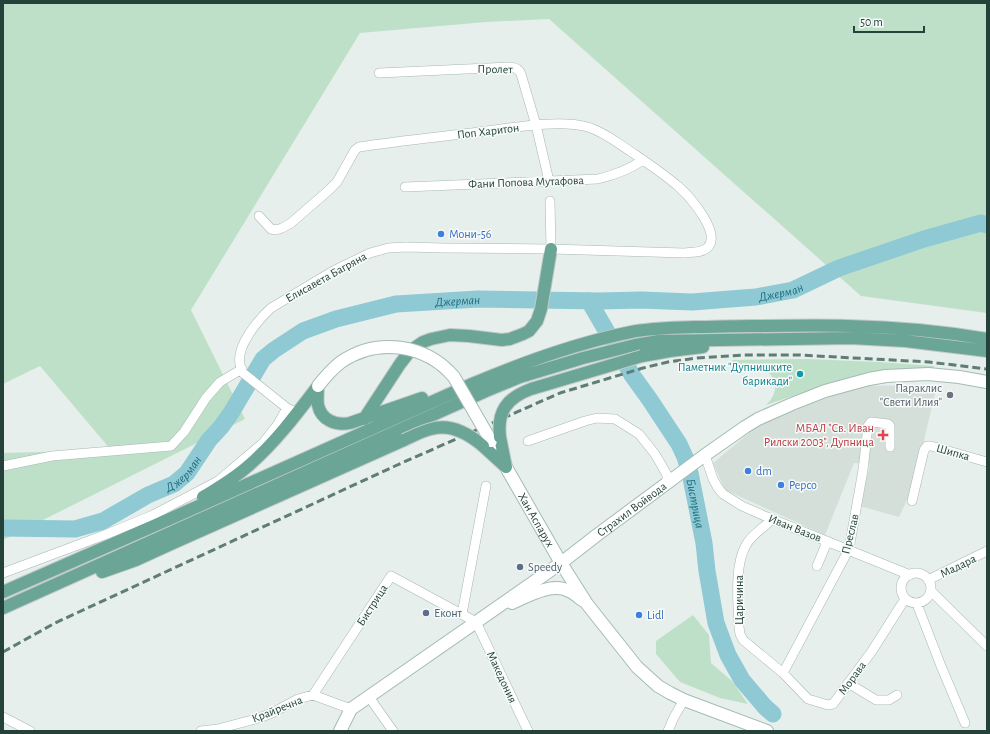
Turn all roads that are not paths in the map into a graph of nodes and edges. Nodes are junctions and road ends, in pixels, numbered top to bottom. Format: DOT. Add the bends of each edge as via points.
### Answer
graph roads {
  1 [pos="379,73"];
  2 [pos="536,125"];
  3 [pos="643,160"];
  4 [pos="549,181"];
  5 [pos="405,187"];
  6 [pos="550,201"];
  7 [pos="259,216"];
  8 [pos="712,240"];
  9 [pos="551,249"];
  10 [pos="808,338"];
  11 [pos="987,339"];
  12 [pos="987,351"];
  13 [pos="510,368"];
  14 [pos="243,371"];
  15 [pos="987,382"];
  16 [pos="318,386"];
  17 [pos="292,411"];
  18 [pos="322,414"];
  19 [pos="364,418"];
  20 [pos="491,441"];
  21 [pos="528,441"];
  22 [pos="890,448"];
  23 [pos="704,455"];
  24 [pos="987,462"];
  25 [pos="3,466"];
  26 [pos="506,467"];
  27 [pos="671,480"];
  28 [pos="486,486"];
  29 [pos="912,500"];
  30 [pos="174,517"];
  31 [pos="772,519"];
  32 [pos="827,542"];
  33 [pos="848,549"];
  34 [pos="987,551"];
  35 [pos="560,563"];
  36 [pos="817,566"];
  37 [pos="3,573"];
  38 [pos="910,575"];
  39 [pos="928,580"];
  40 [pos="931,591"];
  41 [pos="3,592"];
  42 [pos="905,599"];
  43 [pos="587,604"];
  44 [pos="917,604"];
  45 [pos="3,608"];
  46 [pos="493,611"];
  47 [pos="462,614"];
  48 [pos="476,622"];
  49 [pos="987,646"];
  50 [pos="783,673"];
  51 [pos="848,683"];
  52 [pos="313,695"];
  53 [pos="897,695"];
  54 [pos="369,697"];
  55 [pos="684,700"];
  56 [pos="351,709"];
  57 [pos="3,717"];
  58 [pos="965,723"];
  59 [pos="392,730"];
  60 [pos="30,731"];
  61 [pos="201,731"];
  62 [pos="340,731"];
  63 [pos="528,731"];
  64 [pos="668,731"];
  65 [pos="766,731"];
  1 -- 2 [label="street, Пролет" via="515,68 522,74"];
  2 -- 3 [label="street, Поп Харитон" via="578,125 597,130"];
  2 -- 4 [label="street, Пролет"];
  2 -- 7 [label="street, Поп Харитон" via="359,147 329,190 291,223 276,230 271,229"];
  3 -- 4 [label="street, Фани Попова Мутафова" via="626,170 598,179"];
  3 -- 8 [label="street, Поп Харитон" via="691,199 707,223"];
  4 -- 5 [label="street, Фани Попова Мутафова"];
  6 -- 9 [label="street"];
  8 -- 9 [label="street, Елисавета Багряна" via="709,247 700,252 684,253"];
  9 -- 14 [label="street, Елисавета Багряна" via="406,247 370,253 333,271 262,316 249,333 241,350 239,358"];
  9 -- 19 [label="main road" via="541,309 537,321 529,331 502,340 450,335 431,339 417,346 400,364"];
  10 -- 12 [label="main road" via="905,341"];
  10 -- 20 [label="main road, bridge" via="670,350 531,389 520,394 506,406"];
  10 -- 45 [label="main road" via="646,343 520,377"];
  11 -- 13 [label="main road" via="920,330 847,326 654,329 605,338"];
  13 -- 19 [label="main road"];
  13 -- 30 [label="main road"];
  14 -- 17 [label="street"];
  14 -- 25 [label="street" via="220,382 172,446 52,456"];
  15 -- 23 [label="street, Страхил Войвода" via="928,374 869,379 825,392 758,419"];
  16 -- 17 [label="main road"];
  16 -- 18 [label="main road" via="318,403"];
  16 -- 20 [label="street, bridge" via="342,362 366,350 394,347 419,351 437,361 454,376"];
  17 -- 18 [label="main road"];
  17 -- 30 [label="main road" via="276,438 260,456"];
  17 -- 37 [label="street" via="263,443 218,481 153,515"];
  18 -- 19 [label="main road" via="338,424"];
  20 -- 26 [label="main road"];
  20 -- 26 [label="main road"];
  20 -- 45 [label="main road, bridge" via="454,429 431,428 136,560"];
  21 -- 27 [label="street" via="585,420 615,419 639,434"];
  22 -- 33 [label="street, Преслав" via="890,426 871,422 868,426 863,470"];
  23 -- 27 [label="street, Страхил Войвода"];
  23 -- 31 [label="street, Иван Вазов" via="713,479 723,494 742,506"];
  24 -- 29 [label="street, Шипка" via="927,446"];
  26 -- 35 [label="street, Хан Аспарух"];
  27 -- 35 [label="street, Страхил Войвода"];
  28 -- 47 [label="street"];
  30 -- 41 [label="main road"];
  31 -- 32 [label="street, Иван Вазов"];
  31 -- 50 [label="street, Царичина" via="746,544 741,557 738,574 739,627 743,640"];
  32 -- 33 [label="street, Иван Вазов"];
  32 -- 36 [label="street"];
  33 -- 38 [label="street, Иван Вазов"];
  33 -- 50 [label="street, Преслав"];
  34 -- 39 [label="street, Мадара"];
  35 -- 43 [label="street, Хан Аспарух"];
  35 -- 46 [label="street, Страхил Войвода"];
  38 -- 39 [label="street" via="920,574"];
  38 -- 42 [label="street" via="901,585"];
  39 -- 40 [label="street"];
  40 -- 44 [label="street" via="926,600"];
  40 -- 49 [label="street"];
  42 -- 44 [label="street"];
  42 -- 51 [label="street, Морава"];
  43 -- 46 [label="street" via="569,591 556,588 544,590"];
  43 -- 55 [label="street, Хан Аспарух" via="637,667 658,686"];
  44 -- 58 [label="street"];
  46 -- 48 [label="street, Страхил Войвода"];
  47 -- 48 [label="street, Бистрица"];
  47 -- 52 [label="street, Бистрица" via="391,576"];
  48 -- 54 [label="street, Страхил Войвода"];
  48 -- 63 [label="street, Македония"];
  50 -- 51 [label="street, Морава" via="808,699 828,704 833,704"];
  51 -- 53 [label="street" via="876,700 888,700"];
  52 -- 56 [label="street, Крайречна"];
  52 -- 61 [label="street, Крайречна" via="298,699 259,718"];
  54 -- 56 [label="street, Страхил Войвода"];
  54 -- 59 [label="street"];
  55 -- 64 [label="street"];
  55 -- 65 [label="street, Хан Аспарух"];
  56 -- 62 [label="street, Страхил Войвода"];
  57 -- 60 [label="street"];
}
